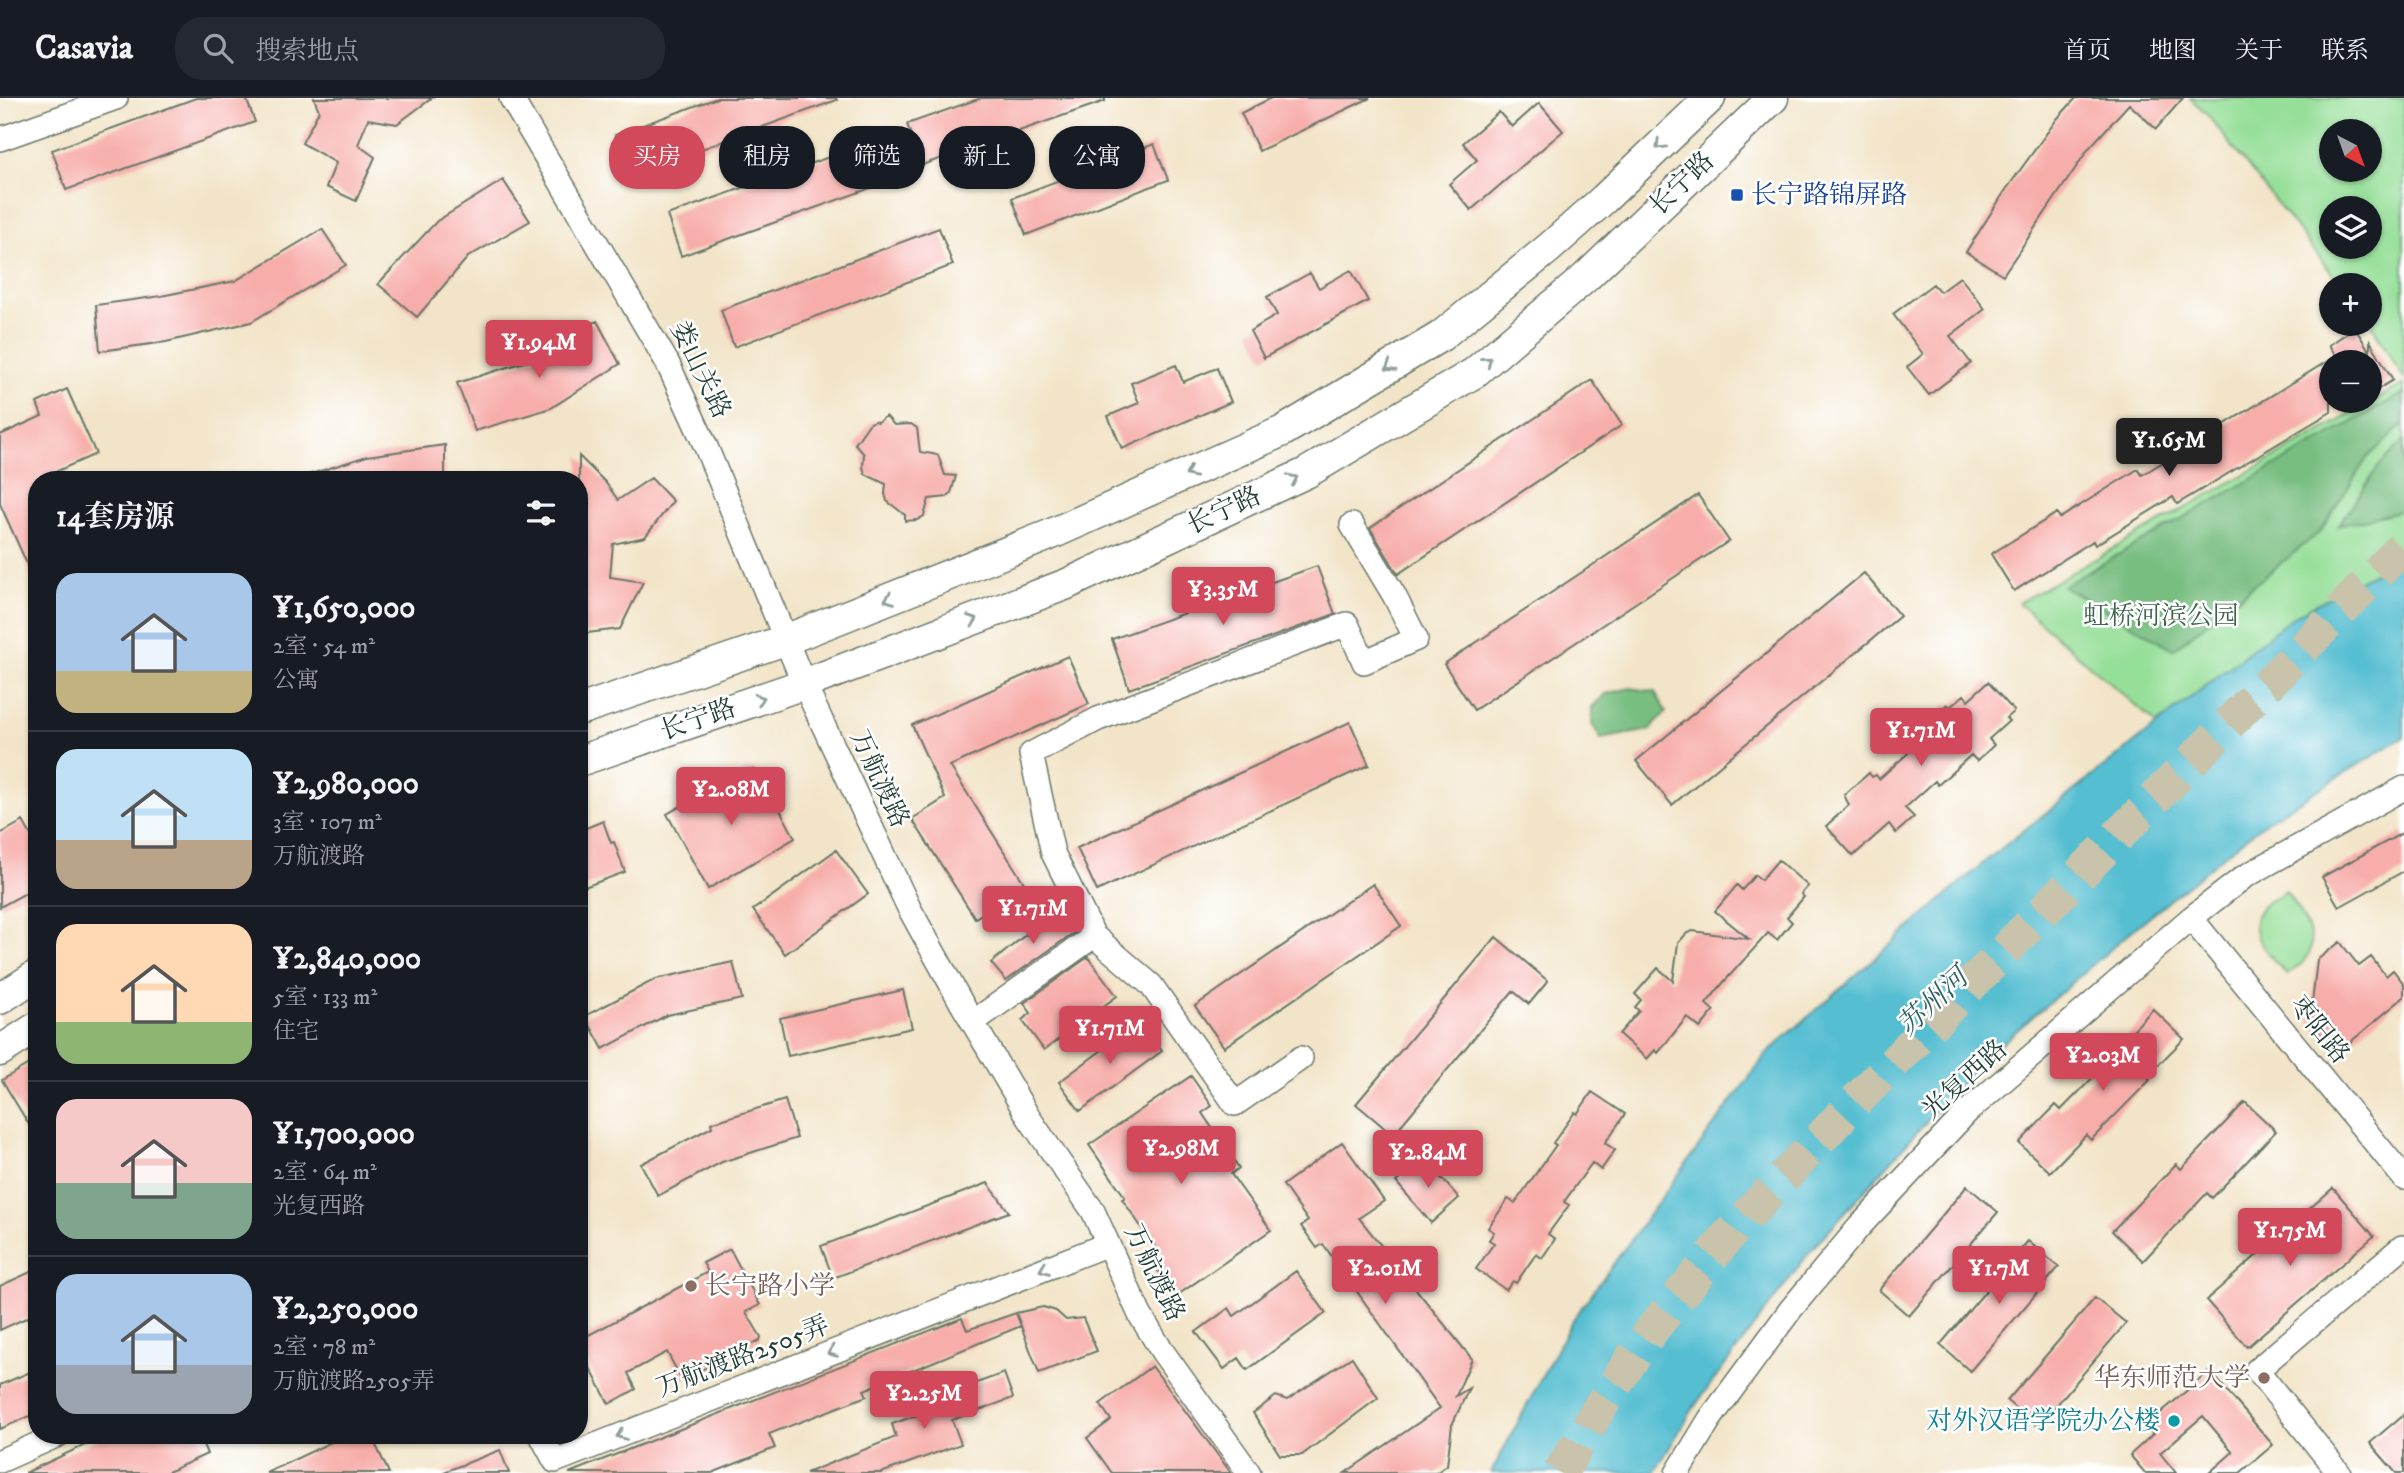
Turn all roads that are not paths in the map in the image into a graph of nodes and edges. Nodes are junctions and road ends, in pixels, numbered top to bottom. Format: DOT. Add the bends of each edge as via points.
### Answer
graph roads {
  1 [pos="116,98"];
  2 [pos="511,98"];
  3 [pos="1710,98"];
  4 [pos="1773,98"];
  5 [pos="0,139"];
  6 [pos="1352,525"];
  7 [pos="785,639"];
  8 [pos="804,684"];
  9 [pos="588,707"];
  10 [pos="588,758"];
  11 [pos="2404,788"];
  12 [pos="2191,918"];
  13 [pos="1094,936"];
  14 [pos="28,981"];
  15 [pos="0,999"];
  16 [pos="973,1022"];
  17 [pos="28,1033"];
  18 [pos="0,1051"];
  19 [pos="1301,1058"];
  20 [pos="2404,1178"];
  21 [pos="1108,1244"];
  22 [pos="2402,1247"];
  23 [pos="43,1444"];
  24 [pos="546,1444"];
  25 [pos="12,1463"];
  26 [pos="1249,1473"];
  27 [pos="1677,1473"];
  28 [pos="2340,1473"];
  1 -- 5 [label="street"];
  2 -- 7 [label="street, 娄山关路" via="667,362"];
  3 -- 7 [label="main road, 长宁路, one-way" via="1594,208 1441,336 1295,424 1048,536"];
  8 -- 4 [label="main road, 长宁路, one-way" via="1067,584 1306,473 1474,373 1586,277"];
  6 -- 13 [label="street" via="1416,639 1364,662 1348,624 1098,719 1031,754 1053,853"];
  7 -- 8 [label="street, 娄山关路"];
  7 -- 9 [label="main road, 长宁路"];
  10 -- 8 [label="main road, 长宁路, one-way"];
  8 -- 16 [label="street, 万航渡路" via="909,908"];
  11 -- 12 [label="street, 光复西路" via="2245,877"];
  12 -- 20 [label="street, 枣阳路"];
  12 -- 27 [label="street, 光复西路" via="1967,1112 1859,1227 1791,1309 1710,1419"];
  13 -- 16 [label="street"];
  13 -- 19 [label="street" via="1151,985 1235,1104"];
  14 -- 15 [label="main road"];
  16 -- 21 [label="street, 万航渡路" via="1029,1118 1093,1211"];
  17 -- 18 [label="main road"];
  21 -- 24 [label="street, 万航渡路2505弄, one-way" via="555,1461"];
  21 -- 26 [label="street, 万航渡路" via="1162,1351"];
  22 -- 28 [label="street" via="2257,1370"];
  23 -- 25 [label="street"];
}
